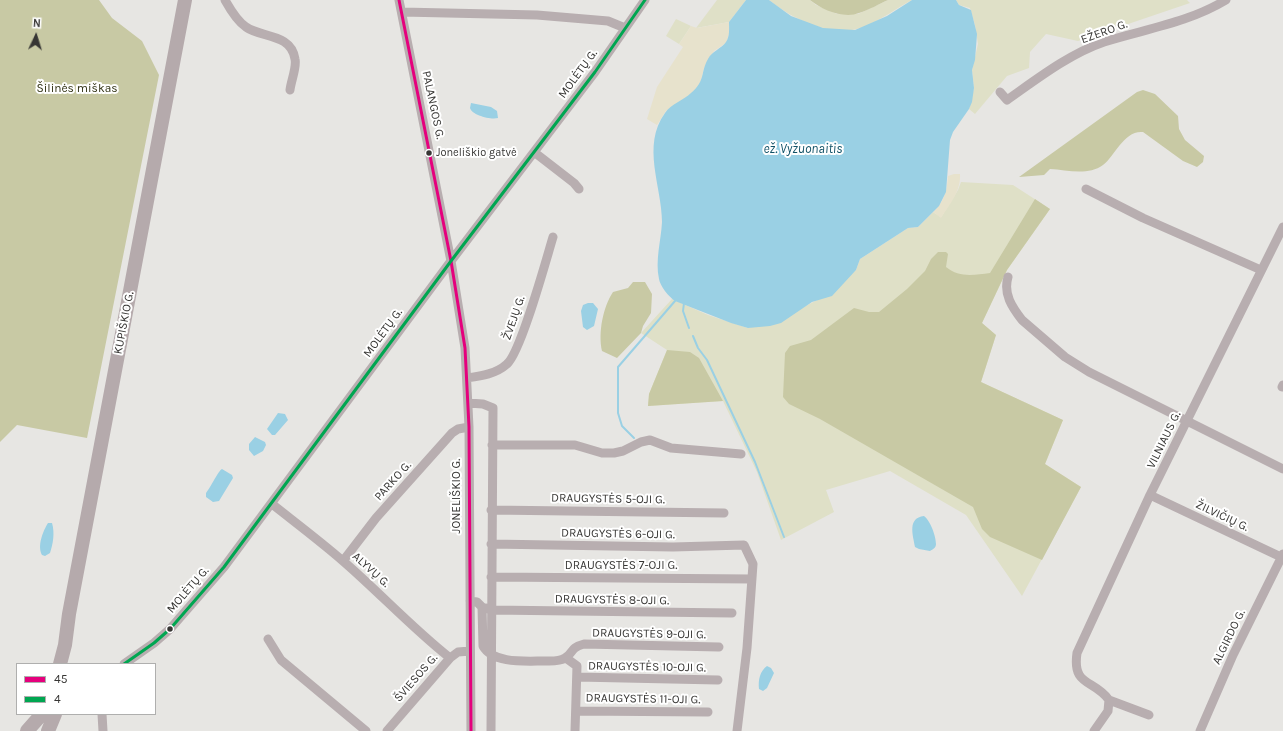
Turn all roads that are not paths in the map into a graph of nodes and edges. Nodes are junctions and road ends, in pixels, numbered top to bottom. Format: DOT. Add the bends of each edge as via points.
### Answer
graph roads {
  1 [pos="185,0"];
  2 [pos="225,0"];
  3 [pos="399,0"];
  4 [pos="646,0"];
  5 [pos="1226,0"];
  6 [pos="402,12"];
  7 [pos="625,28"];
  8 [pos="290,90"];
  9 [pos="1000,92"];
  10 [pos="534,152"];
  11 [pos="579,189"];
  12 [pos="1086,189"];
  13 [pos="1283,228"];
  14 [pos="553,237"];
  15 [pos="451,261"];
  16 [pos="1261,270"];
  17 [pos="1008,277"];
  18 [pos="467,378"];
  19 [pos="468,403"];
  20 [pos="1187,421"];
  21 [pos="469,427"];
  22 [pos="492,445"];
  23 [pos="741,454"];
  24 [pos="1283,469"];
  25 [pos="1150,495"];
  26 [pos="272,504"];
  27 [pos="491,510"];
  28 [pos="724,513"];
  29 [pos="491,544"];
  30 [pos="1282,557"];
  31 [pos="343,561"];
  32 [pos="491,577"];
  33 [pos="752,579"];
  34 [pos="470,601"];
  35 [pos="487,608"];
  36 [pos="732,613"];
  37 [pos="268,639"];
  38 [pos="65,645"];
  39 [pos="719,647"];
  40 [pos="470,651"];
  41 [pos="491,654"];
  42 [pos="450,658"];
  43 [pos="566,658"];
  44 [pos="60,663"];
  45 [pos="68,663"];
  46 [pos="125,663"];
  47 [pos="577,677"];
  48 [pos="718,680"];
  49 [pos="1109,700"];
  50 [pos="577,711"];
  51 [pos="708,712"];
  52 [pos="41,715"];
  53 [pos="55,715"];
  54 [pos="102,715"];
  55 [pos="1150,715"];
  56 [pos="27,731"];
  57 [pos="48,731"];
  58 [pos="103,731"];
  59 [pos="366,731"];
  60 [pos="387,731"];
  61 [pos="471,731"];
  62 [pos="491,731"];
  63 [pos="575,731"];
  64 [pos="737,731"];
  65 [pos="1094,731"];
  66 [pos="1200,731"];
  1 -- 38 [label="highway, KUPIŠKIO G."];
  2 -- 8 [label="street" via="246,28 288,44 296,59"];
  3 -- 6 [label="street, PALANGOS G."];
  4 -- 7 [label="street, MOLĖTŲ G."];
  5 -- 9 [label="street, EŽERO G." via="1188,18 1099,44 1071,58 1007,100"];
  6 -- 7 [label="street" via="536,15 608,21"];
  6 -- 15 [label="street, PALANGOS G."];
  7 -- 10 [label="street, MOLĖTŲ G."];
  10 -- 11 [label="street"];
  10 -- 15 [label="street, MOLĖTŲ G."];
  12 -- 16 [label="street" via="1143,218"];
  13 -- 16 [label="street, VILNIAUS G."];
  14 -- 18 [label="street, ŽVEJŲ G." via="519,345 508,364 493,373"];
  15 -- 18 [label="street, JONELIŠKIO G." via="462,323"];
  15 -- 26 [label="street, MOLĖTŲ G."];
  16 -- 20 [label="street, VILNIAUS G."];
  17 -- 20 [label="street" via="1006,293 1016,312 1065,357 1089,372"];
  18 -- 19 [label="street, JONELIŠKIO G."];
  19 -- 21 [label="street, JONELIŠKIO G."];
  19 -- 22 [label="street" via="493,408"];
  20 -- 24 [label="street"];
  20 -- 25 [label="street, VILNIAUS G."];
  21 -- 31 [label="street, PARKO G." via="452,433 376,518"];
  21 -- 34 [label="street, JONELIŠKIO G."];
  22 -- 23 [label="street" via="575,445 602,453 614,453 650,440 677,449"];
  22 -- 27 [label="street"];
  25 -- 30 [label="street, ŽILVIČIŲ G."];
  25 -- 49 [label="street, VILNIAUS G." via="1080,645 1076,666 1080,678"];
  26 -- 31 [label="street, ALYVŲ G."];
  26 -- 46 [label="street, MOLĖTŲ G." via="195,603 154,643"];
  27 -- 28 [label="street, DRAUGYSTĖS 5-OJI G."];
  27 -- 29 [label="street"];
  29 -- 32 [label="street"];
  29 -- 33 [label="street, DRAUGYSTĖS 6-OJI G." via="744,546 753,564"];
  30 -- 66 [label="street, ALGIRDO G." via="1233,655"];
  31 -- 42 [label="street, ALYVŲ G." via="402,614 420,634"];
  32 -- 33 [label="street, DRAUGYSTĖS 7-OJI G."];
  32 -- 35 [label="street"];
  33 -- 64 [label="street"];
  34 -- 35 [label="street"];
  34 -- 40 [label="street, JONELIŠKIO G."];
  35 -- 36 [label="street, DRAUGYSTĖS 8-OJI G."];
  35 -- 41 [label="street"];
  37 -- 59 [label="street" via="281,660"];
  38 -- 44 [label="highway, KUPIŠKIO G."];
  38 -- 45 [label="highway, KUPIŠKIO G."];
  39 -- 43 [label="street, DRAUGYSTĖS 9-OJI G." via="584,644 575,647"];
  40 -- 42 [label="street, ŠVIESOS G." via="458,652"];
  40 -- 61 [label="street, JONELIŠKIO G."];
  41 -- 43 [label="street" via="513,661"];
  41 -- 62 [label="street"];
  42 -- 60 [label="street, ŠVIESOS G."];
  43 -- 47 [label="street" via="577,666"];
  47 -- 48 [label="street, DRAUGYSTĖS 10-OJI G."];
  47 -- 50 [label="street"];
  49 -- 55 [label="street"];
  49 -- 65 [label="street" via="1108,711"];
  50 -- 51 [label="street, DRAUGYSTĖS 11-OJI G."];
  50 -- 63 [label="street"];
  52 -- 56 [label="highway"];
  53 -- 57 [label="highway"];
  54 -- 58 [label="street"];
}
